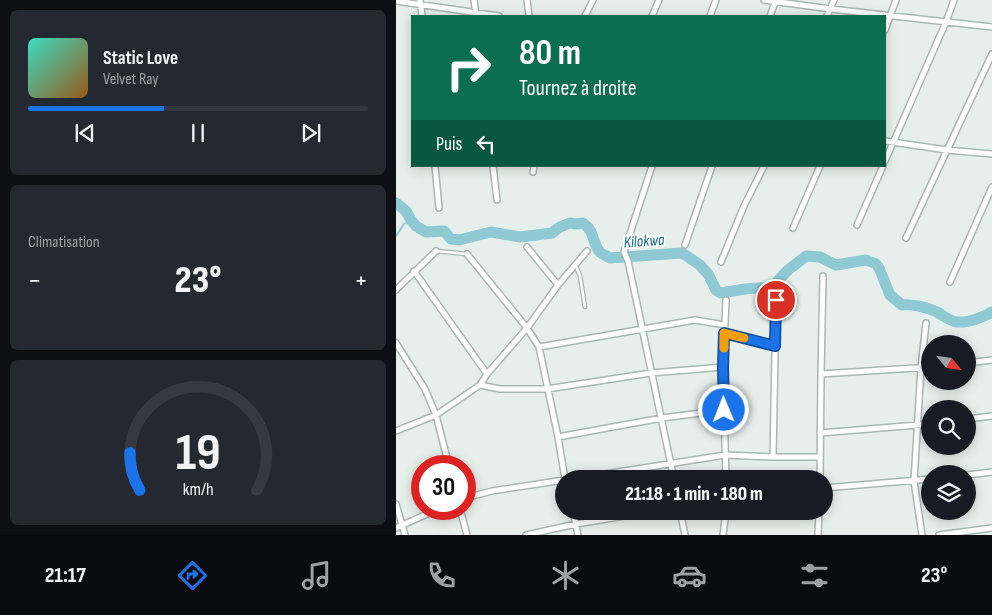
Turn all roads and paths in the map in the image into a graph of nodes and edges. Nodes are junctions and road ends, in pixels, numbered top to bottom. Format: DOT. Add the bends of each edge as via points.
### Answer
graph roads {
  1 [pos="474,0"];
  2 [pos="528,0"];
  3 [pos="593,0"];
  4 [pos="659,0"];
  5 [pos="716,0"];
  6 [pos="764,0"];
  7 [pos="834,0"];
  8 [pos="896,0"];
  9 [pos="954,0"];
  10 [pos="396,1"];
  11 [pos="776,1"];
  12 [pos="421,2"];
  13 [pos="830,9"];
  14 [pos="476,14"];
  15 [pos="422,15"];
  16 [pos="529,15"];
  17 [pos="585,15"];
  18 [pos="652,15"];
  19 [pos="710,15"];
  20 [pos="770,15"];
  21 [pos="828,15"];
  22 [pos="881,15"];
  23 [pos="886,16"];
  24 [pos="890,16"];
  25 [pos="946,22"];
  26 [pos="886,27"];
  27 [pos="992,27"];
  28 [pos="992,54"];
  29 [pos="886,141"];
  30 [pos="893,142"];
  31 [pos="947,150"];
  32 [pos="992,154"];
  33 [pos="886,159"];
  34 [pos="435,167"];
  35 [pos="493,167"];
  36 [pos="652,167"];
  37 [pos="712,167"];
  38 [pos="764,167"];
  39 [pos="820,167"];
  40 [pos="883,167"];
  41 [pos="992,187"];
  42 [pos="497,200"];
  43 [pos="439,208"];
  44 [pos="857,225"];
  45 [pos="793,228"];
  46 [pos="906,238"];
  47 [pos="685,245"];
  48 [pos="527,247"];
  49 [pos="436,251"];
  50 [pos="587,252"];
  51 [pos="467,254"];
  52 [pos="721,262"];
  53 [pos="576,265"];
  54 [pos="414,271"];
  55 [pos="823,276"];
  56 [pos="950,282"];
  57 [pos="558,285"];
  58 [pos="396,290"];
  59 [pos="726,300"];
  60 [pos="776,300"];
  61 [pos="585,307"];
  62 [pos="926,323"];
  63 [pos="725,325"];
  64 [pos="527,328"];
  65 [pos="642,330"];
  66 [pos="724,333"];
  67 [pos="925,335"];
  68 [pos="396,343"];
  69 [pos="775,346"];
  70 [pos="539,347"];
  71 [pos="992,360"];
  72 [pos="976,362"];
  73 [pos="723,367"];
  74 [pos="921,368"];
  75 [pos="651,373"];
  76 [pos="487,374"];
  77 [pos="821,374"];
  78 [pos="480,385"];
  79 [pos="548,389"];
  80 [pos="724,410"];
  81 [pos="436,415"];
  82 [pos="992,416"];
  83 [pos="662,418"];
  84 [pos="976,418"];
  85 [pos="918,425"];
  86 [pos="921,425"];
  87 [pos="396,431"];
  88 [pos="820,433"];
  89 [pos="558,437"];
  90 [pos="446,455"];
  91 [pos="725,455"];
  92 [pos="773,457"];
  93 [pos="820,457"];
  94 [pos="670,463"];
  95 [pos="563,470"];
  96 [pos="628,470"];
  97 [pos="672,470"];
  98 [pos="726,470"];
  99 [pos="820,470"];
  100 [pos="992,472"];
  101 [pos="976,474"];
  102 [pos="921,480"];
  103 [pos="555,481"];
  104 [pos="914,481"];
  105 [pos="833,487"];
  106 [pos="476,495"];
  107 [pos="396,504"];
  108 [pos="413,520"];
  109 [pos="463,520"];
  110 [pos="575,520"];
  111 [pos="600,520"];
  112 [pos="682,520"];
  113 [pos="725,520"];
  114 [pos="819,520"];
  115 [pos="576,524"];
  116 [pos="402,525"];
  117 [pos="396,528"];
  118 [pos="992,528"];
  119 [pos="404,535"];
  120 [pos="467,535"];
  121 [pos="526,535"];
  122 [pos="578,535"];
  123 [pos="684,535"];
  124 [pos="723,535"];
  125 [pos="818,535"];
  126 [pos="922,535"];
  127 [pos="939,535"];
  1 -- 14 [label="street"];
  2 -- 16 [label="street"];
  3 -- 17 [label="street"];
  4 -- 18 [label="street"];
  5 -- 19 [label="street"];
  6 -- 11 [label="street"];
  7 -- 13 [label="street"];
  8 -- 24 [label="street"];
  9 -- 25 [label="street"];
  10 -- 12 [label="street"];
  11 -- 13 [label="street"];
  11 -- 20 [label="street"];
  12 -- 14 [label="street"];
  12 -- 15 [label="street"];
  13 -- 21 [label="street"];
  13 -- 22 [label="street"];
  23 -- 24 [label="street"];
  24 -- 25 [label="street"];
  24 -- 26 [label="street"];
  25 -- 27 [label="street"];
  25 -- 30 [label="street"];
  28 -- 31 [label="street"];
  29 -- 30 [label="street"];
  30 -- 31 [label="street"];
  30 -- 33 [label="street"];
  31 -- 32 [label="street"];
  31 -- 46 [label="street"];
  34 -- 43 [label="street"];
  35 -- 42 [label="street"];
  36 -- 65 [label="street" via="624,252"];
  37 -- 47 [label="street"];
  38 -- 52 [label="street"];
  39 -- 45 [label="street"];
  40 -- 44 [label="street"];
  41 -- 56 [label="street"];
  48 -- 57 [label="street"];
  49 -- 51 [label="lane"];
  49 -- 54 [label="street"];
  50 -- 53 [label="street"];
  51 -- 64 [label="street"];
  53 -- 57 [label="street"];
  53 -- 61 [label="lane"];
  54 -- 58 [label="street"];
  54 -- 76 [label="street"];
  55 -- 77 [label="street"];
  57 -- 64 [label="street"];
  59 -- 63 [label="street"];
  60 -- 69 [label="street"];
  62 -- 67 [label="street"];
  63 -- 65 [label="street" via="696,320"];
  63 -- 66 [label="street"];
  64 -- 70 [label="street"];
  64 -- 76 [label="street"];
  65 -- 70 [label="street"];
  65 -- 75 [label="street"];
  66 -- 69 [label="street"];
  66 -- 73 [label="street"];
  68 -- 81 [label="street" via="425,389"];
  69 -- 92 [label="street"];
  70 -- 79 [label="street"];
  71 -- 72 [label="street"];
  73 -- 75 [label="street"];
  73 -- 80 [label="street"];
  74 -- 77 [label="street"];
  74 -- 85 [label="street"];
  75 -- 79 [label="street"];
  75 -- 83 [label="street"];
  76 -- 78 [label="street"];
  77 -- 88 [label="street"];
  78 -- 79 [label="street" via="500,389"];
  78 -- 81 [label="street"];
  79 -- 89 [label="street"];
  80 -- 83 [label="street"];
  80 -- 91 [label="street"];
  81 -- 87 [label="street"];
  81 -- 90 [label="street"];
  82 -- 84 [label="street"];
  83 -- 89 [label="street"];
  83 -- 94 [label="street"];
  85 -- 86 [label="street"];
  85 -- 88 [label="street"];
  85 -- 104 [label="street"];
  88 -- 93 [label="street"];
  89 -- 95 [label="street"];
  91 -- 92 [label="street"];
  91 -- 94 [label="street"];
  91 -- 98 [label="street"];
  92 -- 93 [label="street"];
  93 -- 99 [label="street"];
  94 -- 96 [label="street"];
  94 -- 97 [label="street"];
  100 -- 101 [label="street"];
  102 -- 104 [label="street"];
  103 -- 106 [label="street"];
  104 -- 105 [label="street"];
  104 -- 126 [label="street"];
  107 -- 116 [label="street"];
  108 -- 116 [label="street"];
  109 -- 120 [label="street"];
  110 -- 115 [label="street"];
  111 -- 115 [label="street"];
  112 -- 123 [label="street"];
  113 -- 124 [label="street"];
  114 -- 125 [label="street"];
  115 -- 121 [label="street"];
  115 -- 122 [label="street"];
  116 -- 117 [label="street"];
  116 -- 119 [label="street"];
  118 -- 127 [label="street"];
}
